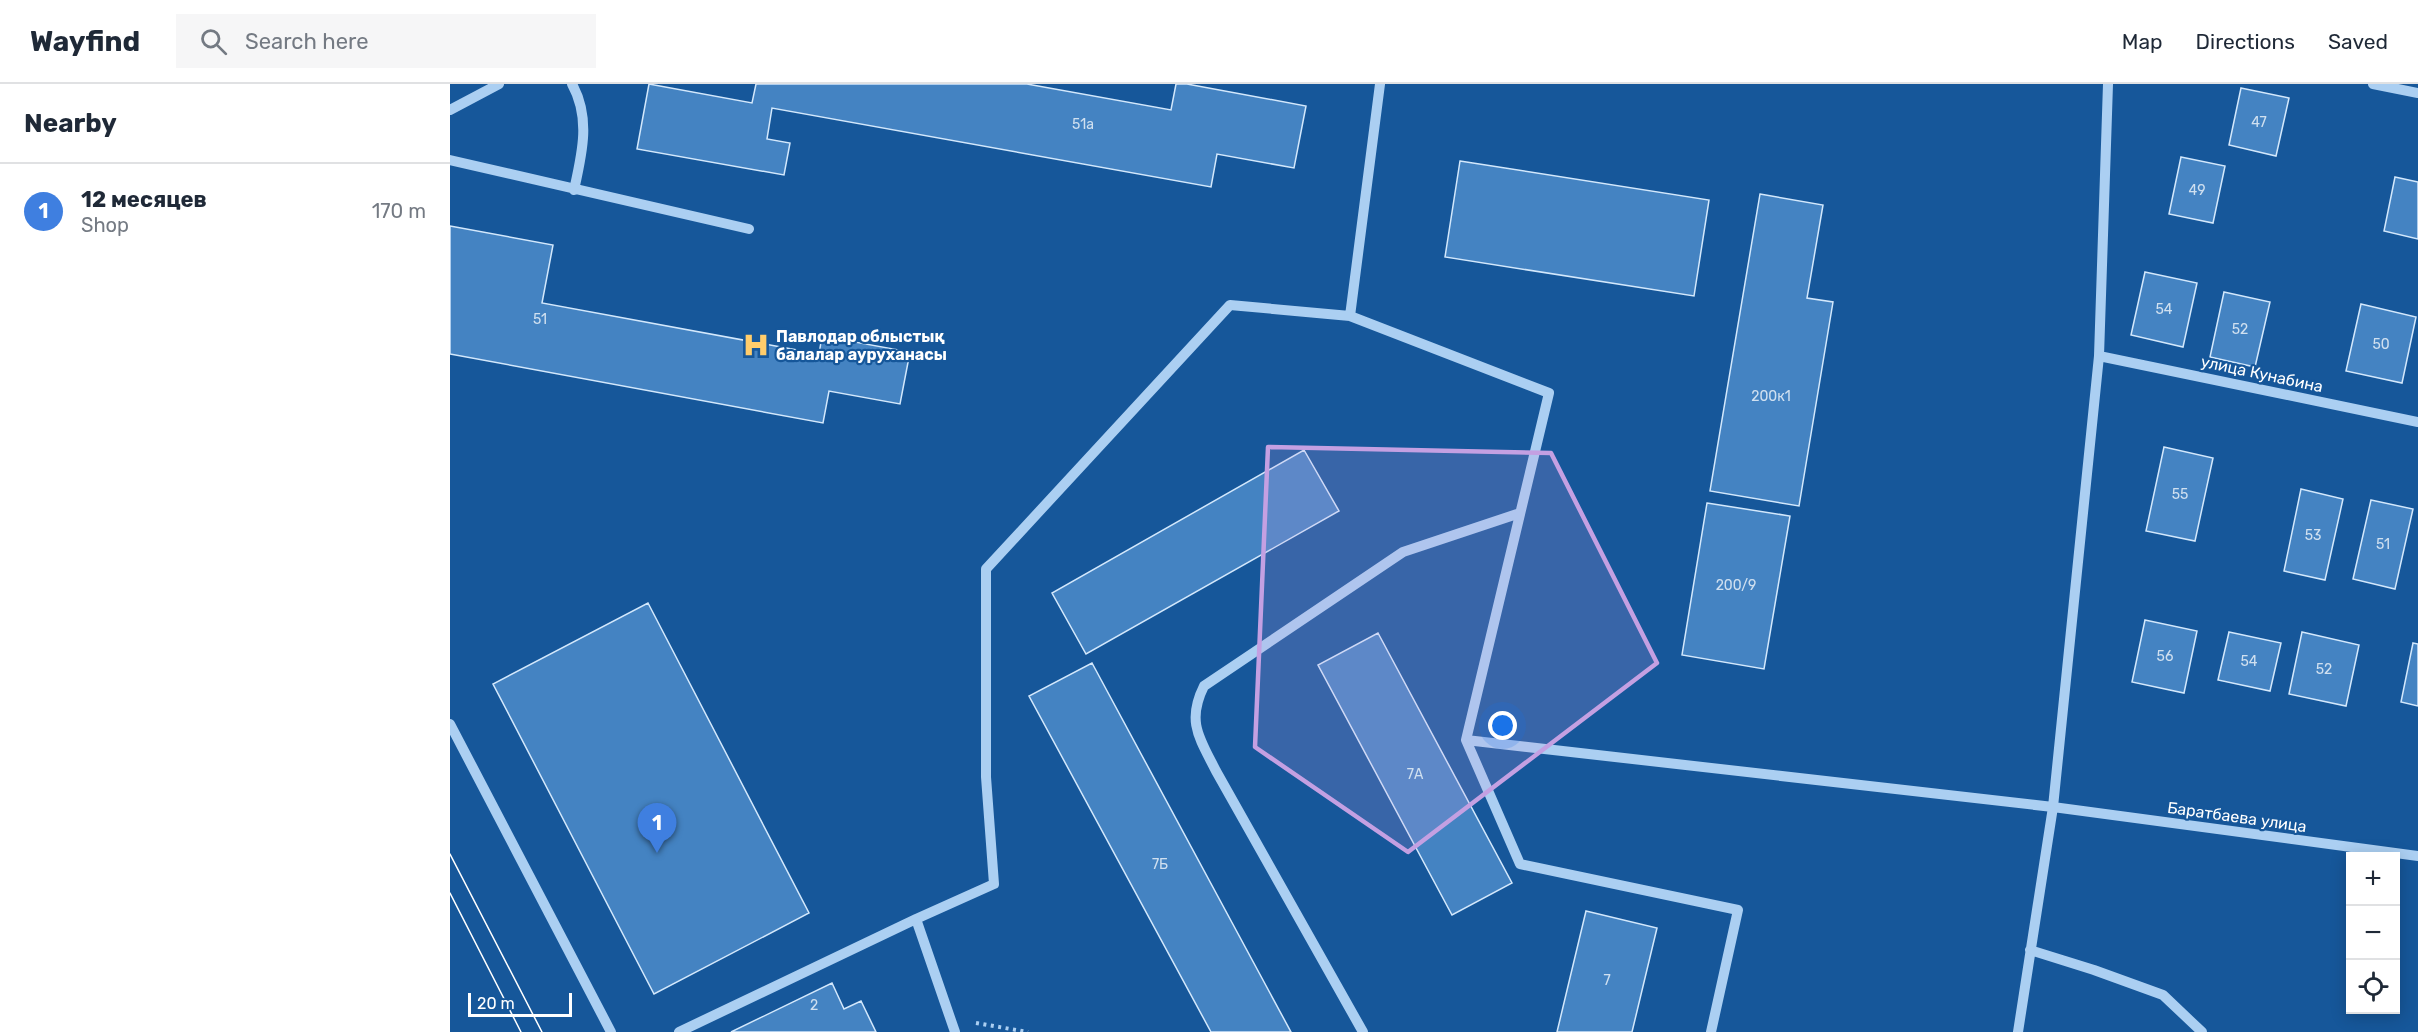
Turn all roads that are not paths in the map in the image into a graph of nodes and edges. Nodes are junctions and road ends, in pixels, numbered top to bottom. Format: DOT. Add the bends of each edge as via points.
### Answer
graph roads {
  1 [pos="499,84"];
  2 [pos="572,84"];
  3 [pos="1380,84"];
  4 [pos="2108,84"];
  5 [pos="2373,84"];
  6 [pos="2418,93"];
  7 [pos="450,110"];
  8 [pos="450,160"];
  9 [pos="574,190"];
  10 [pos="750,229"];
  11 [pos="1350,316"];
  12 [pos="2099,356"];
  13 [pos="2418,422"];
  14 [pos="1520,513"];
  15 [pos="450,724"];
  16 [pos="1466,740"];
  17 [pos="2053,807"];
  18 [pos="2418,856"];
  19 [pos="916,919"];
  20 [pos="2030,950"];
  21 [pos="611,1032"];
  22 [pos="679,1032"];
  23 [pos="955,1032"];
  24 [pos="1363,1032"];
  25 [pos="1711,1032"];
  26 [pos="2018,1032"];
  27 [pos="2202,1032"];
  1 -- 7 [label="street"];
  2 -- 9 [label="street" via="585,118"];
  3 -- 11 [label="street"];
  4 -- 12 [label="street"];
  5 -- 6 [label="street"];
  8 -- 9 [label="street"];
  9 -- 10 [label="street"];
  11 -- 14 [label="street" via="1549,393"];
  11 -- 19 [label="street" via="1230,305 986,569 986,777 994,884"];
  12 -- 13 [label="street, улица Кунабина"];
  12 -- 17 [label="street"];
  14 -- 16 [label="street"];
  14 -- 24 [label="street" via="1403,552 1204,686 1197,699 1195,729"];
  15 -- 21 [label="street"];
  16 -- 17 [label="street, Баратбаева улица"];
  16 -- 25 [label="street" via="1521,864 1738,910"];
  17 -- 18 [label="street, Баратбаева улица"];
  17 -- 20 [label="street"];
  19 -- 22 [label="street"];
  19 -- 23 [label="street"];
  20 -- 26 [label="street"];
  20 -- 27 [label="street" via="2163,995"];
}
